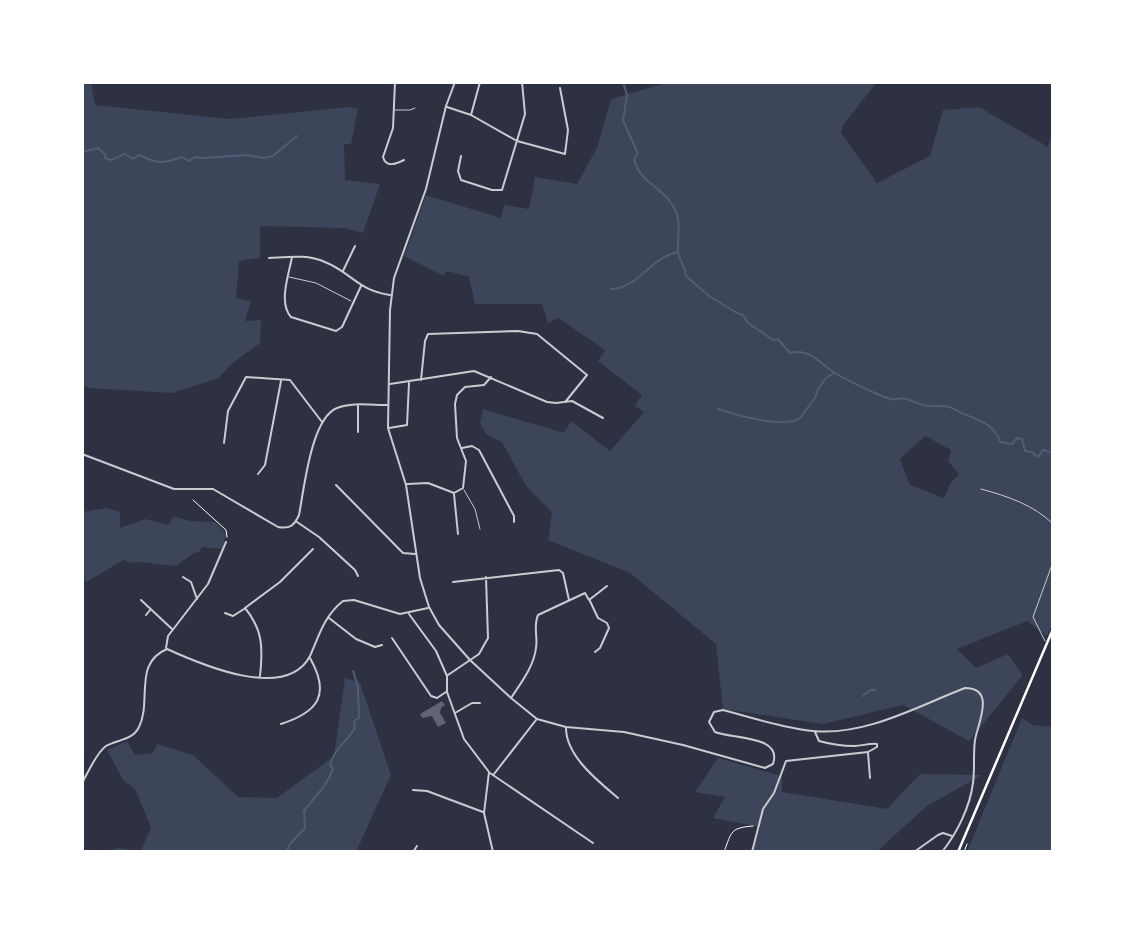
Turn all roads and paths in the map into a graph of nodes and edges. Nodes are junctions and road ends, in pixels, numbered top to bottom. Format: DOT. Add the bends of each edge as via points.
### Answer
graph roads {
  1 [pos="395,82"];
  2 [pos="456,82"];
  3 [pos="480,82"];
  4 [pos="522,82"];
  5 [pos="560,88"];
  6 [pos="446,106"];
  7 [pos="415,108"];
  8 [pos="395,110"];
  9 [pos="471,115"];
  10 [pos="517,141"];
  11 [pos="461,156"];
  12 [pos="404,160"];
  13 [pos="355,246"];
  14 [pos="292,257"];
  15 [pos="269,258"];
  16 [pos="342,272"];
  17 [pos="289,277"];
  18 [pos="361,286"];
  19 [pos="391,295"];
  20 [pos="353,302"];
  21 [pos="491,377"];
  22 [pos="281,380"];
  23 [pos="421,380"];
  24 [pos="410,382"];
  25 [pos="389,384"];
  26 [pos="566,401"];
  27 [pos="358,405"];
  28 [pos="388,405"];
  29 [pos="603,418"];
  30 [pos="323,423"];
  31 [pos="388,428"];
  32 [pos="358,432"];
  33 [pos="224,443"];
  34 [pos="461,448"];
  35 [pos="82,454"];
  36 [pos="258,474"];
  37 [pos="336,485"];
  38 [pos="406,485"];
  39 [pos="463,488"];
  40 [pos="981,489"];
  41 [pos="454,493"];
  42 [pos="194,500"];
  43 [pos="296,522"];
  44 [pos="514,522"];
  45 [pos="1053,524"];
  46 [pos="480,529"];
  47 [pos="458,534"];
  48 [pos="226,542"];
  49 [pos="313,549"];
  50 [pos="416,554"];
  51 [pos="1053,562"];
  52 [pos="358,576"];
  53 [pos="183,577"];
  54 [pos="486,577"];
  55 [pos="453,582"];
  56 [pos="607,586"];
  57 [pos="198,599"];
  58 [pos="141,600"];
  59 [pos="569,600"];
  60 [pos="589,600"];
  61 [pos="429,607"];
  62 [pos="244,608"];
  63 [pos="151,609"];
  64 [pos="225,613"];
  65 [pos="408,614"];
  66 [pos="146,615"];
  67 [pos="328,617"];
  68 [pos="423,620"];
  69 [pos="418,625"];
  70 [pos="1053,629"];
  71 [pos="173,630"];
  72 [pos="392,638"];
  73 [pos="1047,643"];
  74 [pos="382,645"];
  75 [pos="166,649"];
  76 [pos="595,652"];
  77 [pos="309,657"];
  78 [pos="470,660"];
  79 [pos="447,676"];
  80 [pos="260,677"];
  81 [pos="447,692"];
  82 [pos="510,698"];
  83 [pos="480,703"];
  84 [pos="454,713"];
  85 [pos="537,719"];
  86 [pos="281,724"];
  87 [pos="566,727"];
  88 [pos="814,731"];
  89 [pos="868,752"];
  90 [pos="489,772"];
  91 [pos="493,774"];
  92 [pos="870,778"];
  93 [pos="82,783"];
  94 [pos="414,790"];
  95 [pos="618,797"];
  96 [pos="484,813"];
  97 [pos="758,824"];
  98 [pos="953,837"];
  99 [pos="593,843"];
  100 [pos="417,846"];
  101 [pos="413,852"];
  102 [pos="493,852"];
  103 [pos="724,852"];
  104 [pos="752,852"];
  105 [pos="914,852"];
  106 [pos="942,852"];
  107 [pos="958,852"];
  1 -- 8 [label="street"];
  2 -- 6 [label="street"];
  3 -- 9 [label="street"];
  4 -- 10 [label="street" via="526,114"];
  5 -- 10 [label="street" via="568,130 565,154"];
  6 -- 9 [label="street"];
  6 -- 19 [label="street" via="426,189"];
  7 -- 8 [label="lane"];
  8 -- 12 [label="street" via="383,157 391,164"];
  9 -- 10 [label="street"];
  10 -- 11 [label="street" via="502,190 461,180"];
  13 -- 16 [label="street"];
  14 -- 15 [label="street"];
  14 -- 16 [label="street" via="323,260"];
  14 -- 17 [label="street"];
  16 -- 18 [label="street"];
  17 -- 20 [label="lane" via="316,283"];
  17 -- 20 [label="street" via="285,308 291,317 335,331 342,327"];
  18 -- 19 [label="street"];
  18 -- 20 [label="street"];
  19 -- 25 [label="street"];
  21 -- 23 [label="street" via="469,370"];
  21 -- 26 [label="street" via="547,402"];
  21 -- 34 [label="street" via="457,395"];
  22 -- 30 [label="street" via="290,380"];
  22 -- 33 [label="street" via="249,377 242,381 228,411"];
  22 -- 36 [label="street" via="265,465"];
  23 -- 24 [label="street"];
  23 -- 26 [label="street" via="428,334 537,334 587,375"];
  24 -- 25 [label="street"];
  24 -- 31 [label="street" via="407,425"];
  25 -- 28 [label="street"];
  26 -- 29 [label="street"];
  27 -- 28 [label="street"];
  27 -- 30 [label="street" via="334,409"];
  27 -- 32 [label="street"];
  28 -- 31 [label="street"];
  30 -- 43 [label="street"];
  31 -- 38 [label="street"];
  34 -- 39 [label="street" via="466,461"];
  34 -- 44 [label="street" via="479,450"];
  35 -- 43 [label="street" via="173,489 213,489 278,527"];
  37 -- 50 [label="street" via="403,553"];
  38 -- 41 [label="street" via="428,483"];
  38 -- 50 [label="street"];
  39 -- 41 [label="street"];
  39 -- 46 [label="lane"];
  40 -- 45 [label="lane" via="1032,508"];
  41 -- 47 [label="street"];
  42 -- 48 [label="path" via="226,530"];
  43 -- 52 [label="street" via="319,537"];
  48 -- 57 [label="street"];
  49 -- 62 [label="street" via="280,582"];
  50 -- 61 [label="street"];
  51 -- 73 [label="lane" via="1035,606 1034,623"];
  53 -- 57 [label="street" via="191,582"];
  54 -- 55 [label="street"];
  54 -- 59 [label="street" via="559,570"];
  54 -- 78 [label="street" via="488,638"];
  56 -- 60 [label="street"];
  57 -- 71 [label="street"];
  58 -- 63 [label="street"];
  59 -- 60 [label="street" via="585,593"];
  59 -- 82 [label="street" via="538,615 535,654"];
  60 -- 76 [label="street" via="609,628"];
  61 -- 65 [label="street"];
  61 -- 78 [label="street"];
  62 -- 64 [label="street" via="233,616"];
  62 -- 80 [label="street" via="261,634"];
  63 -- 66 [label="street"];
  63 -- 71 [label="street"];
  65 -- 67 [label="street" via="347,600"];
  65 -- 69 [label="street"];
  67 -- 74 [label="street" via="356,639 375,648"];
  67 -- 77 [label="street"];
  68 -- 69 [label="street"];
  69 -- 79 [label="street"];
  70 -- 73 [label="main road"];
  71 -- 75 [label="street"];
  72 -- 81 [label="street" via="431,696"];
  73 -- 107 [label="main road"];
  75 -- 80 [label="street" via="220,670"];
  75 -- 93 [label="street" via="154,656 146,672 139,727 129,738 105,747"];
  77 -- 80 [label="street" via="291,674"];
  77 -- 86 [label="street" via="320,690 315,706"];
  78 -- 79 [label="street"];
  78 -- 82 [label="street"];
  79 -- 81 [label="street"];
  81 -- 84 [label="street"];
  82 -- 85 [label="street"];
  83 -- 84 [label="street"];
  84 -- 90 [label="street" via="464,739"];
  85 -- 87 [label="street"];
  85 -- 91 [label="street"];
  87 -- 88 [label="street" via="624,732 765,768 773,764 774,749 764,742 715,732 709,722 714,712 723,710"];
  87 -- 95 [label="street" via="566,738 587,772"];
  88 -- 89 [label="street" via="819,741 877,744"];
  88 -- 98 [label="street" via="871,724 965,688 978,691 984,706 975,739 973,785"];
  89 -- 92 [label="street"];
  89 -- 97 [label="street" via="786,761"];
  90 -- 91 [label="street"];
  90 -- 96 [label="street"];
  91 -- 99 [label="street"];
  94 -- 96 [label="street"];
  96 -- 102 [label="street"];
  97 -- 103 [label="path" via="732,831"];
  97 -- 104 [label="street"];
  98 -- 105 [label="street" via="943,833"];
  98 -- 106 [label="street"];
  100 -- 101 [label="street"];
}
